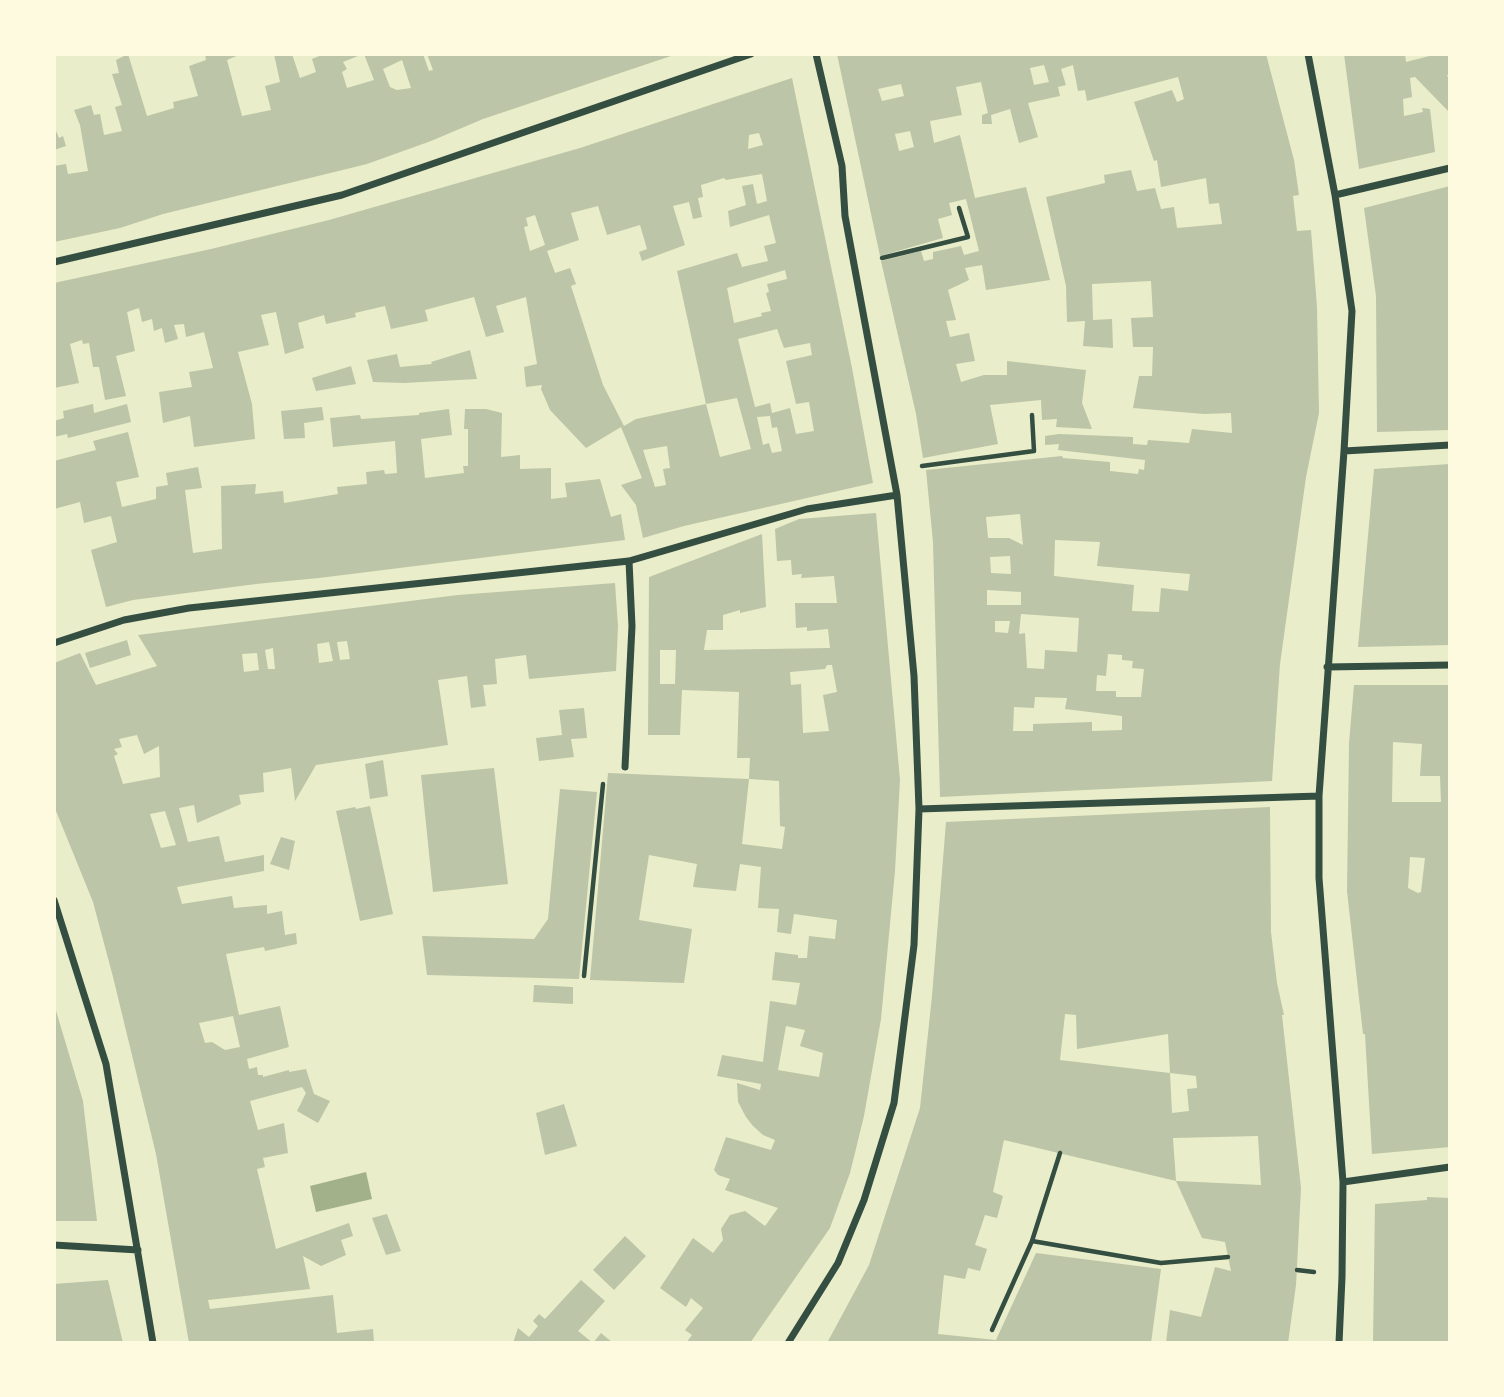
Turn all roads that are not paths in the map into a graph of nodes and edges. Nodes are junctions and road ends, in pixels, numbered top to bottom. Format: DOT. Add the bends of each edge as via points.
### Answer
graph roads {
  1 [pos="751,54"];
  2 [pos="816,54"];
  3 [pos="1308,54"];
  4 [pos="1450,168"];
  5 [pos="1335,195"];
  6 [pos="54,262"];
  7 [pos="1450,445"];
  8 [pos="1344,451"];
  9 [pos="897,495"];
  10 [pos="629,561"];
  11 [pos="54,643"];
  12 [pos="1450,665"];
  13 [pos="1326,667"];
  14 [pos="625,767"];
  15 [pos="1319,796"];
  16 [pos="919,809"];
  17 [pos="54,900"];
  18 [pos="1450,1167"];
  19 [pos="1343,1182"];
  20 [pos="54,1245"];
  21 [pos="138,1250"];
  22 [pos="153,1343"];
  23 [pos="788,1343"];
  24 [pos="1339,1343"];
  1 -- 6 [label="street" via="342,195"];
  2 -- 9 [label="street" via="842,166 845,216"];
  3 -- 5 [label="street"];
  4 -- 5 [label="street"];
  5 -- 8 [label="street" via="1352,311"];
  7 -- 8 [label="street"];
  8 -- 13 [label="street"];
  9 -- 10 [label="street" via="807,509"];
  9 -- 16 [label="street" via="914,676"];
  10 -- 11 [label="street" via="189,608 124,620"];
  10 -- 14 [label="street" via="632,626"];
  12 -- 13 [label="street"];
  13 -- 15 [label="street"];
  15 -- 16 [label="street"];
  15 -- 19 [label="street" via="1319,878"];
  16 -- 23 [label="street" via="914,945 894,1103 864,1200 838,1263"];
  17 -- 21 [label="street" via="106,1064"];
  18 -- 19 [label="street"];
  19 -- 24 [label="street"];
  20 -- 21 [label="street"];
  21 -- 22 [label="street"];
}
